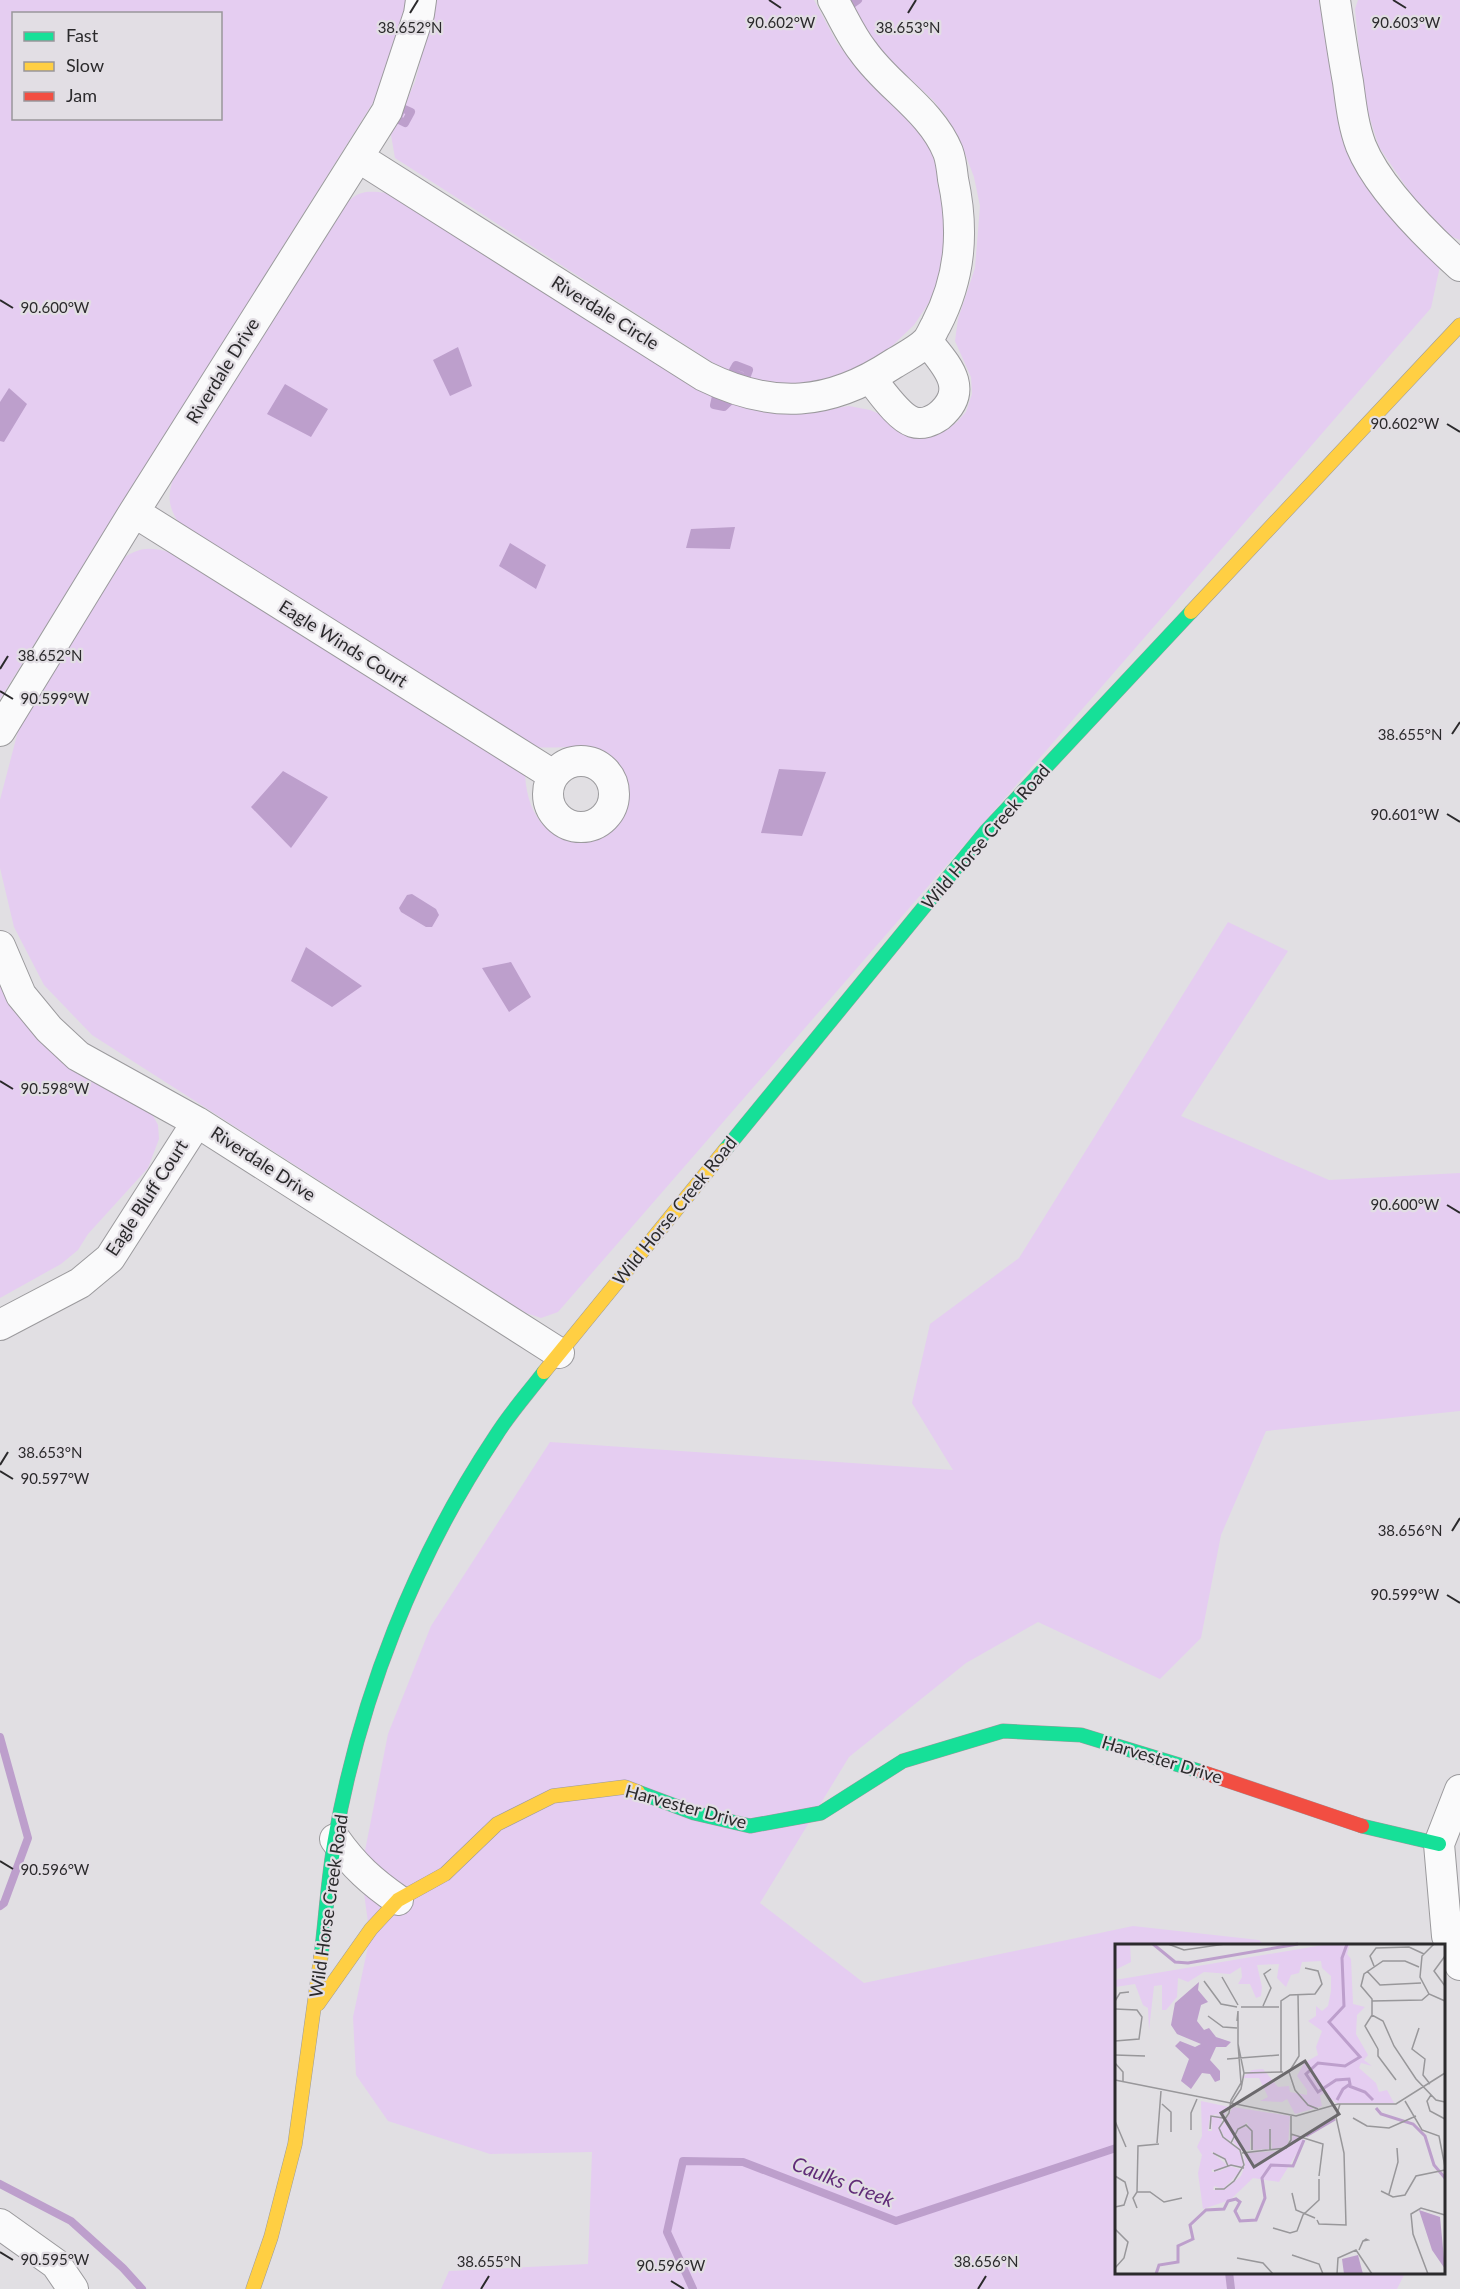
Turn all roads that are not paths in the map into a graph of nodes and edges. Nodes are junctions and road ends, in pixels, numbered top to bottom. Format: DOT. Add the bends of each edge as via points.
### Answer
graph roads {
  1 [pos="421,0"];
  2 [pos="833,0"];
  3 [pos="1335,0"];
  4 [pos="358,157"];
  5 [pos="1460,266"];
  6 [pos="1460,325"];
  7 [pos="927,341"];
  8 [pos="871,379"];
  9 [pos="134,512"];
  10 [pos="0,732"];
  11 [pos="553,775"];
  12 [pos="0,946"];
  13 [pos="197,1122"];
  14 [pos="0,1324"];
  15 [pos="559,1353"];
  16 [pos="1460,1790"];
  17 [pos="335,1839"];
  18 [pos="1439,1844"];
  19 [pos="398,1900"];
  20 [pos="1460,1965"];
  21 [pos="315,2008"];
  22 [pos="0,2224"];
  23 [pos="72,2289"];
  24 [pos="252,2289"];
  1 -- 4 [label="street, Riverdale Drive" via="387,111"];
  2 -- 7 [label="street, Riverdale Circle" via="863,51 935,128 948,153 960,214 960,243 944,309"];
  3 -- 5 [label="street" via="1353,121 1361,146 1373,171 1431,239"];
  4 -- 8 [label="street, Riverdale Circle" via="728,388 757,397 798,400 830,394"];
  4 -- 9 [label="street, Riverdale Drive"];
  6 -- 15 [label="main road, Wild Horse Creek Road" via="987,830"];
  7 -- 8 [label="street, Riverdale Circle"];
  7 -- 8 [label="street" via="951,371 955,385 954,397 938,417 924,423 913,422"];
  9 -- 10 [label="street, Riverdale Drive"];
  9 -- 11 [label="street, Eagle Winds Court"];
  12 -- 13 [label="street, Riverdale Drive" via="21,995 78,1056"];
  13 -- 14 [label="street, Eagle Bluff Court" via="110,1258 80,1283"];
  13 -- 15 [label="street, Riverdale Drive"];
  15 -- 17 [label="main road, Wild Horse Creek Road" via="495,1436 442,1526 396,1624 360,1730"];
  16 -- 18 [label="street"];
  17 -- 19 [label="street" via="352,1863"];
  17 -- 21 [label="main road, Wild Horse Creek Road"];
  18 -- 19 [label="main road, Harvester Drive" via="1354,1824 1183,1765 1081,1735 1003,1731 903,1761 821,1813 750,1827 694,1813 625,1787 553,1796 497,1824 445,1874"];
  18 -- 20 [label="street" via="1448,1936"];
  19 -- 21 [label="main road, Harvester Drive" via="353,1953"];
  21 -- 24 [label="main road, Wild Horse Creek Road" via="295,2144 271,2237"];
  22 -- 23 [label="street" via="56,2264"];
}
